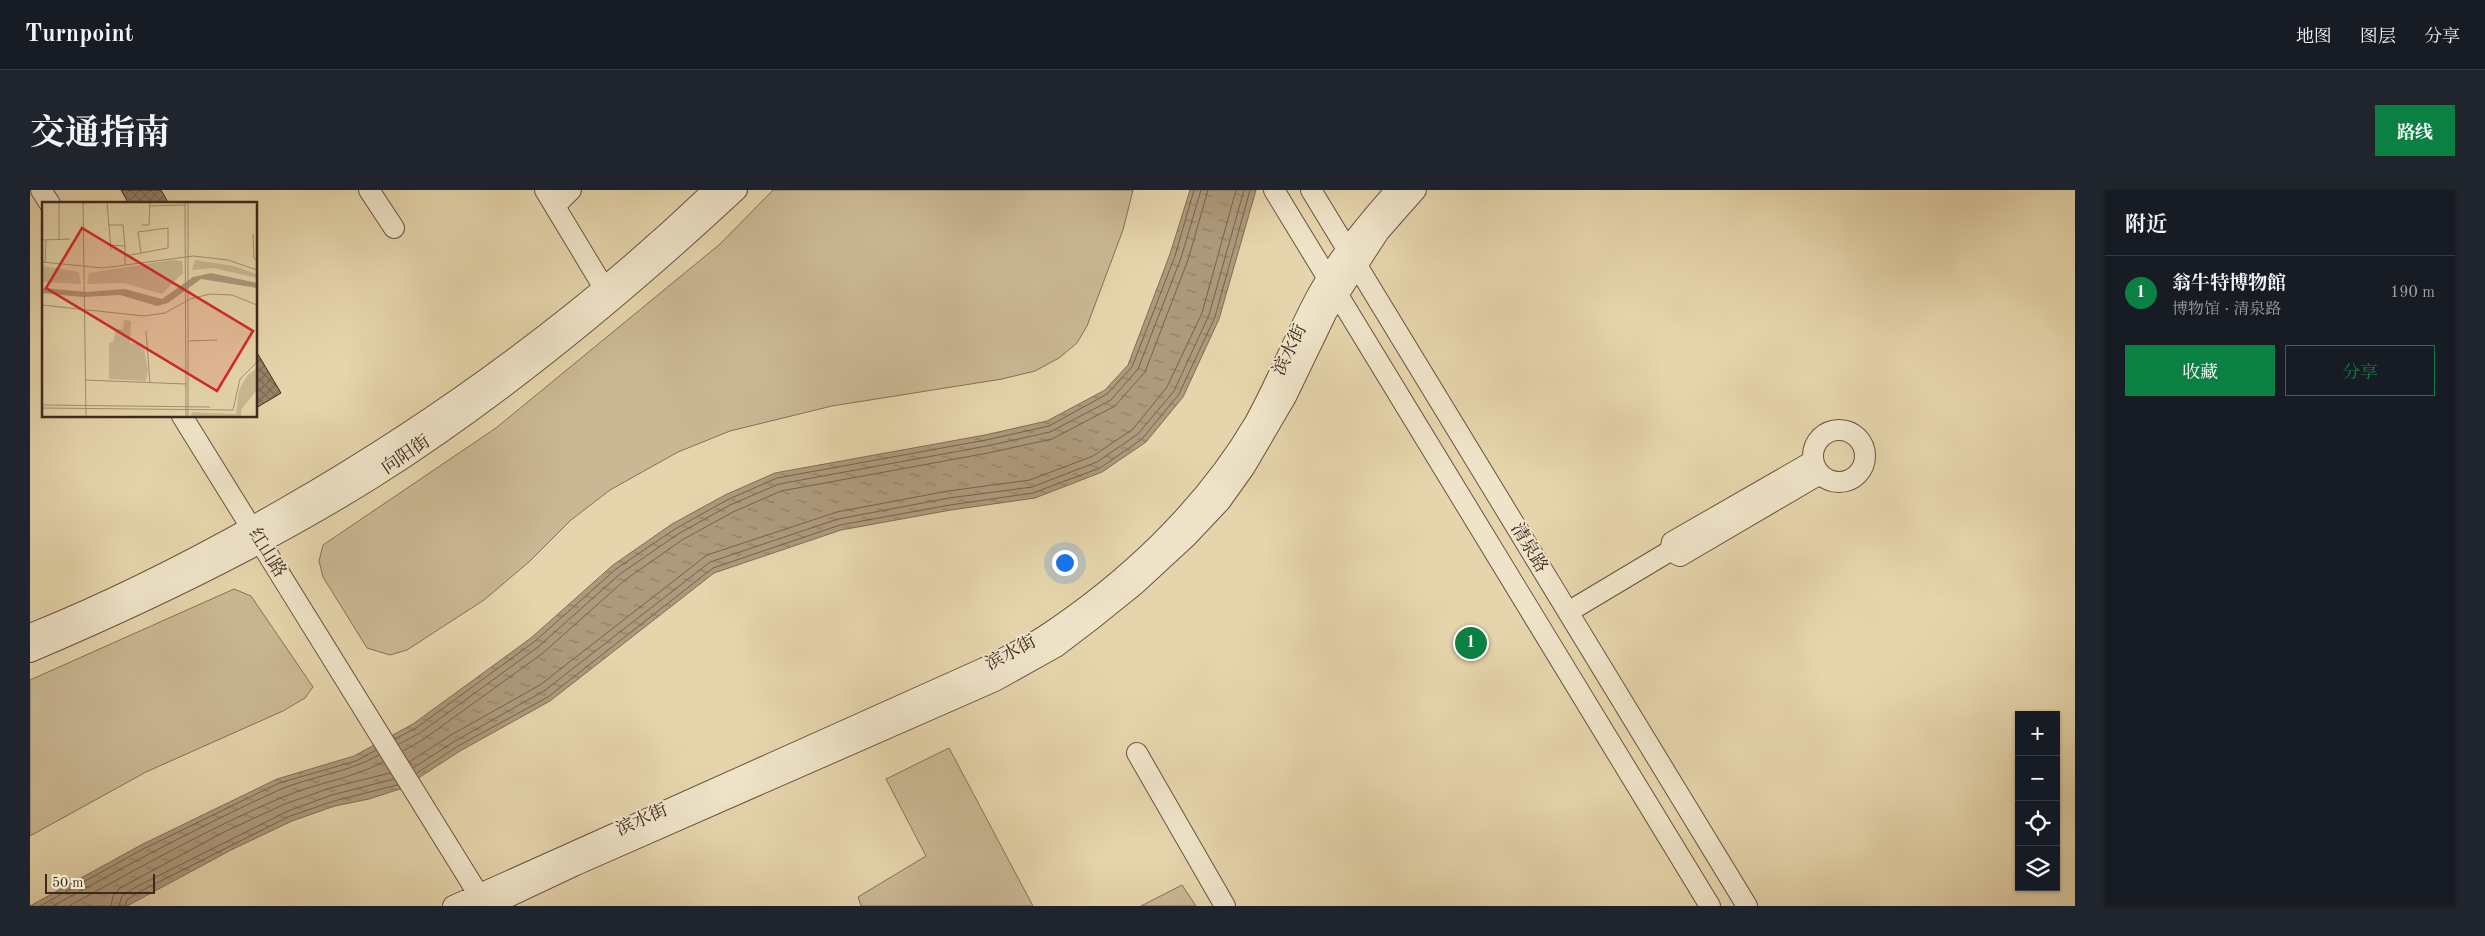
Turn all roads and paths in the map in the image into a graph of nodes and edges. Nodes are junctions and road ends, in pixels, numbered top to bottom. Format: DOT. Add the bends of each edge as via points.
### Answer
graph roads {
  1 [pos="41,190"];
  2 [pos="369,190"];
  3 [pos="571,190"];
  4 [pos="713,190"];
  5 [pos="738,190"];
  6 [pos="1311,190"];
  7 [pos="1396,190"];
  8 [pos="1416,190"];
  9 [pos="550,198"];
  10 [pos="1279,198"];
  11 [pos="49,202"];
  12 [pos="394,228"];
  13 [pos="1352,258"];
  14 [pos="1333,287"];
  15 [pos="604,288"];
  16 [pos="183,418"];
  17 [pos="1816,467"];
  18 [pos="256,535"];
  19 [pos="1568,612"];
  20 [pos="30,634"];
  21 [pos="30,652"];
  22 [pos="1137,753"];
  23 [pos="485,902"];
  24 [pos="454,906"];
  25 [pos="1225,906"];
  26 [pos="1710,906"];
  27 [pos="1747,906"];
  1 -- 11 [label="street"];
  2 -- 12 [label="street"];
  3 -- 9 [label="street"];
  4 -- 15 [label="street, 向阳街"];
  5 -- 18 [label="street, 向阳街" via="641,277 509,383 372,478"];
  6 -- 13 [label="street, 清泉路"];
  7 -- 13 [label="street, 滨水街"];
  8 -- 13 [label="street, 滨水街" via="1380,232"];
  9 -- 15 [label="street"];
  10 -- 14 [label="street, 清泉路"];
  13 -- 14 [label="street, 滨水街"];
  13 -- 19 [label="street, 清泉路"];
  14 -- 23 [label="street, 滨水街" via="1327,312 1286,397 1245,467 1220,502 1187,538 1135,585 1056,647 995,681"];
  14 -- 26 [label="street, 清泉路"];
  15 -- 18 [label="street, 向阳街" via="486,380"];
  16 -- 18 [label="street, 红山路"];
  17 -- 19 [label="street" via="1680,556 1670,551"];
  18 -- 20 [label="street, 向阳街"];
  18 -- 21 [label="street, 向阳街" via="186,582"];
  18 -- 23 [label="street, 红山路"];
  19 -- 27 [label="street, 清泉路"];
  22 -- 25 [label="street"];
  23 -- 24 [label="street, 滨水街"];
}
